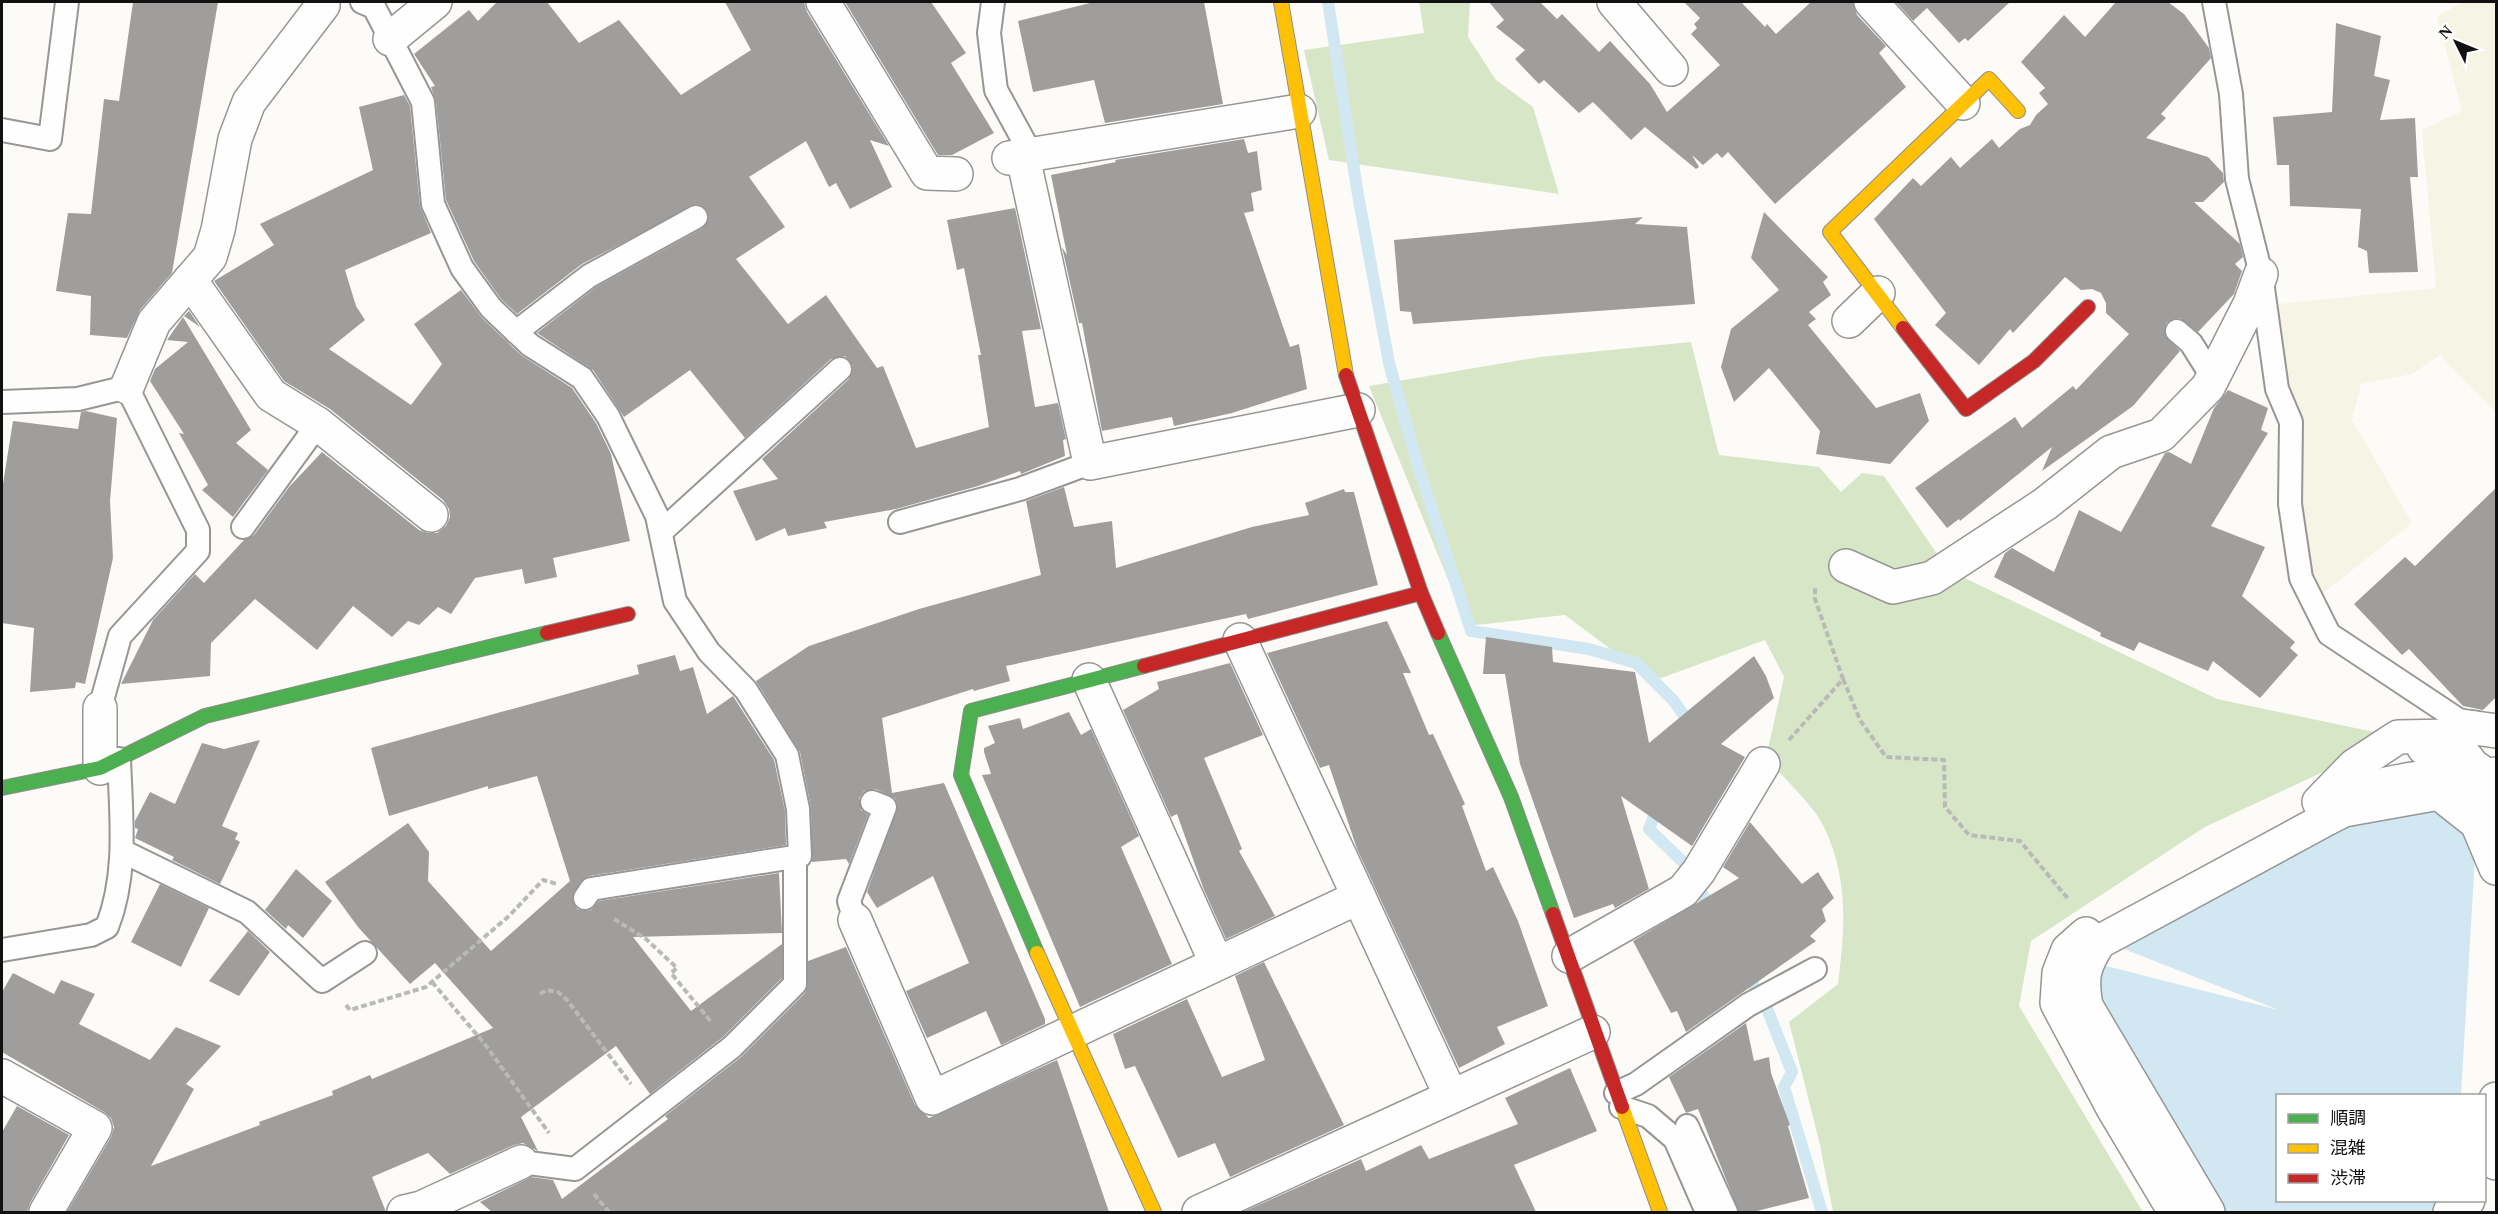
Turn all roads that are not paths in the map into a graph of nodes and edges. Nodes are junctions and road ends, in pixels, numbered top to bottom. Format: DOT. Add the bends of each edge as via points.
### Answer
graph roads {
  1 [pos="67,2"];
  2 [pos="322,2"];
  3 [pos="362,2"];
  4 [pos="435,2"];
  5 [pos="823,2"];
  6 [pos="993,2"];
  7 [pos="1281,2"];
  8 [pos="1614,2"];
  9 [pos="1871,2"];
  10 [pos="2214,2"];
  11 [pos="390,39"];
  12 [pos="1671,69"];
  13 [pos="1963,103"];
  14 [pos="1299,111"];
  15 [pos="2018,111"];
  16 [pos="2,130"];
  17 [pos="1021,157"];
  18 [pos="956,174"];
  19 [pos="696,217"];
  20 [pos="2261,274"];
  21 [pos="190,280"];
  22 [pos="1878,293"];
  23 [pos="2088,307"];
  24 [pos="1849,321"];
  25 [pos="2177,331"];
  26 [pos="516,332"];
  27 [pos="840,369"];
  28 [pos="2213,378"];
  29 [pos="127,387"];
  30 [pos="2,402"];
  31 [pos="1358,410"];
  32 [pos="318,423"];
  33 [pos="1090,463"];
  34 [pos="431,515"];
  35 [pos="900,522"];
  36 [pos="243,527"];
  37 [pos="661,532"];
  38 [pos="1846,566"];
  39 [pos="1420,593"];
  40 [pos="628,614"];
  41 [pos="1240,640"];
  42 [pos="1089,680"];
  43 [pos="100,708"];
  44 [pos="2496,726"];
  45 [pos="2496,731"];
  46 [pos="109,763"];
  47 [pos="1763,764"];
  48 [pos="2496,774"];
  49 [pos="2,788"];
  50 [pos="872,802"];
  51 [pos="2332,804"];
  52 [pos="2496,820"];
  53 [pos="122,851"];
  54 [pos="795,856"];
  55 [pos="2496,868"];
  56 [pos="588,894"];
  57 [pos="1359,897"];
  58 [pos="855,920"];
  59 [pos="2,950"];
  60 [pos="365,953"];
  61 [pos="1569,956"];
  62 [pos="1216,963"];
  63 [pos="1815,969"];
  64 [pos="1593,1032"];
  65 [pos="1071,1033"];
  66 [pos="2,1076"];
  67 [pos="1451,1096"];
  68 [pos="2496,1099"];
  69 [pos="1619,1100"];
  70 [pos="2486,1125"];
  71 [pos="1687,1126"];
  72 [pos="2496,1141"];
  73 [pos="520,1162"];
  74 [pos="2496,1164"];
  75 [pos="2465,1202"];
  76 [pos="46,1212"];
  77 [pos="404,1212"];
  78 [pos="1154,1212"];
  79 [pos="1199,1212"];
  80 [pos="1660,1212"];
  81 [pos="1707,1212"];
  82 [pos="1726,1212"];
  83 [pos="2175,1212"];
  84 [pos="2208,1212"];
  85 [pos="2450,1212"];
  1 -- 16 [label="lane" via="50,139"];
  2 -- 21 [label="street" via="249,102 235,139 210,256"];
  3 -- 11 [label="lane" via="374,7"];
  4 -- 11 [label="street"];
  5 -- 18 [label="street" via="927,173"];
  6 -- 17 [label="lane" via="989,33 996,90"];
  7 -- 14 [label="street"];
  8 -- 12 [label="street"];
  9 -- 13 [label="street"];
  10 -- 20 [label="lane" via="2231,94 2237,178"];
  11 -- 26 [label="lane" via="423,102 433,204 462,268 490,308"];
  13 -- 15 [label="street" via="1989,79"];
  13 -- 22 [label="street" via="1830,232"];
  14 -- 17 [label="street"];
  14 -- 31 [label="street" via="1344,369"];
  17 -- 33 [label="street"];
  19 -- 26 [label="lane" via="589,276"];
  20 -- 28 [label="street"];
  20 -- 44 [label="lane" via="2277,389 2291,422 2290,504 2301,578 2329,634 2460,721"];
  21 -- 29 [label="street" via="154,322"];
  21 -- 32 [label="street" via="272,395"];
  22 -- 23 [label="street" via="1966,409 2034,361"];
  22 -- 24 [label="street"];
  25 -- 28 [label="lane" via="2191,343"];
  26 -- 37 [label="lane" via="582,378 609,416"];
  27 -- 37 [label="lane"];
  28 -- 38 [label="street" via="2161,435 2111,452 2045,504 1932,578 1893,587"];
  29 -- 30 [label="lane" via="78,399"];
  29 -- 43 [label="lane" via="189,507 198,530 198,551 120,636"];
  31 -- 33 [label="street"];
  31 -- 39 [label="street"];
  32 -- 34 [label="street"];
  32 -- 36 [label="lane"];
  33 -- 35 [label="lane" via="1020,489"];
  37 -- 54 [label="lane" via="675,601 709,652 746,690 787,755 798,809 800,856"];
  39 -- 41 [label="street"];
  39 -- 61 [label="street" via="1511,797"];
  40 -- 46 [label="street" via="205,716"];
  41 -- 42 [label="street"];
  41 -- 57 [label="street"];
  42 -- 62 [label="street"];
  42 -- 65 [label="street" via="971,711 961,775"];
  43 -- 46 [label="street"];
  45 -- 51 [label="street" via="2461,726 2451,736 2398,737 2354,766"];
  46 -- 49 [label="street"];
  46 -- 53 [label="lane"];
  47 -- 61 [label="street" via="1691,881"];
  48 -- 51 [label="street" via="2489,777 2473,766 2457,746 2408,749 2360,775"];
  50 -- 58 [label="lane" via="885,807 849,902"];
  51 -- 52 [label="street" via="2429,778 2455,780 2478,797"];
  51 -- 55 [label="street" via="2344,810 2439,793 2477,823"];
  51 -- 83 [label="street" via="2090,930 2068,950 2060,973 2057,1003"];
  51 -- 84 [label="street" via="2099,942 2087,961 2082,981 2086,1006"];
  53 -- 59 [label="lane" via="116,905 107,927 91,935"];
  53 -- 60 [label="lane" via="247,912 322,981"];
  54 -- 56 [label="lane"];
  54 -- 73 [label="lane" via="795,984 732,1047 575,1168"];
  57 -- 62 [label="street"];
  57 -- 67 [label="street"];
  58 -- 65 [label="street" via="932,1098"];
  61 -- 64 [label="street"];
  62 -- 65 [label="street"];
  63 -- 69 [label="lane" via="1748,1005"];
  64 -- 67 [label="street"];
  64 -- 69 [label="street"];
  65 -- 78 [label="street"];
  66 -- 76 [label="street" via="95,1128"];
  67 -- 79 [label="street"];
  68 -- 70 [label="street"];
  69 -- 80 [label="street"];
  69 -- 81 [label="lane" via="1648,1116 1675,1139"];
  71 -- 82 [label="lane"];
  72 -- 74 [label="street" via="2491,1151"];
  73 -- 77 [label="street" via="421,1208"];
  75 -- 85 [label="street"];
}
